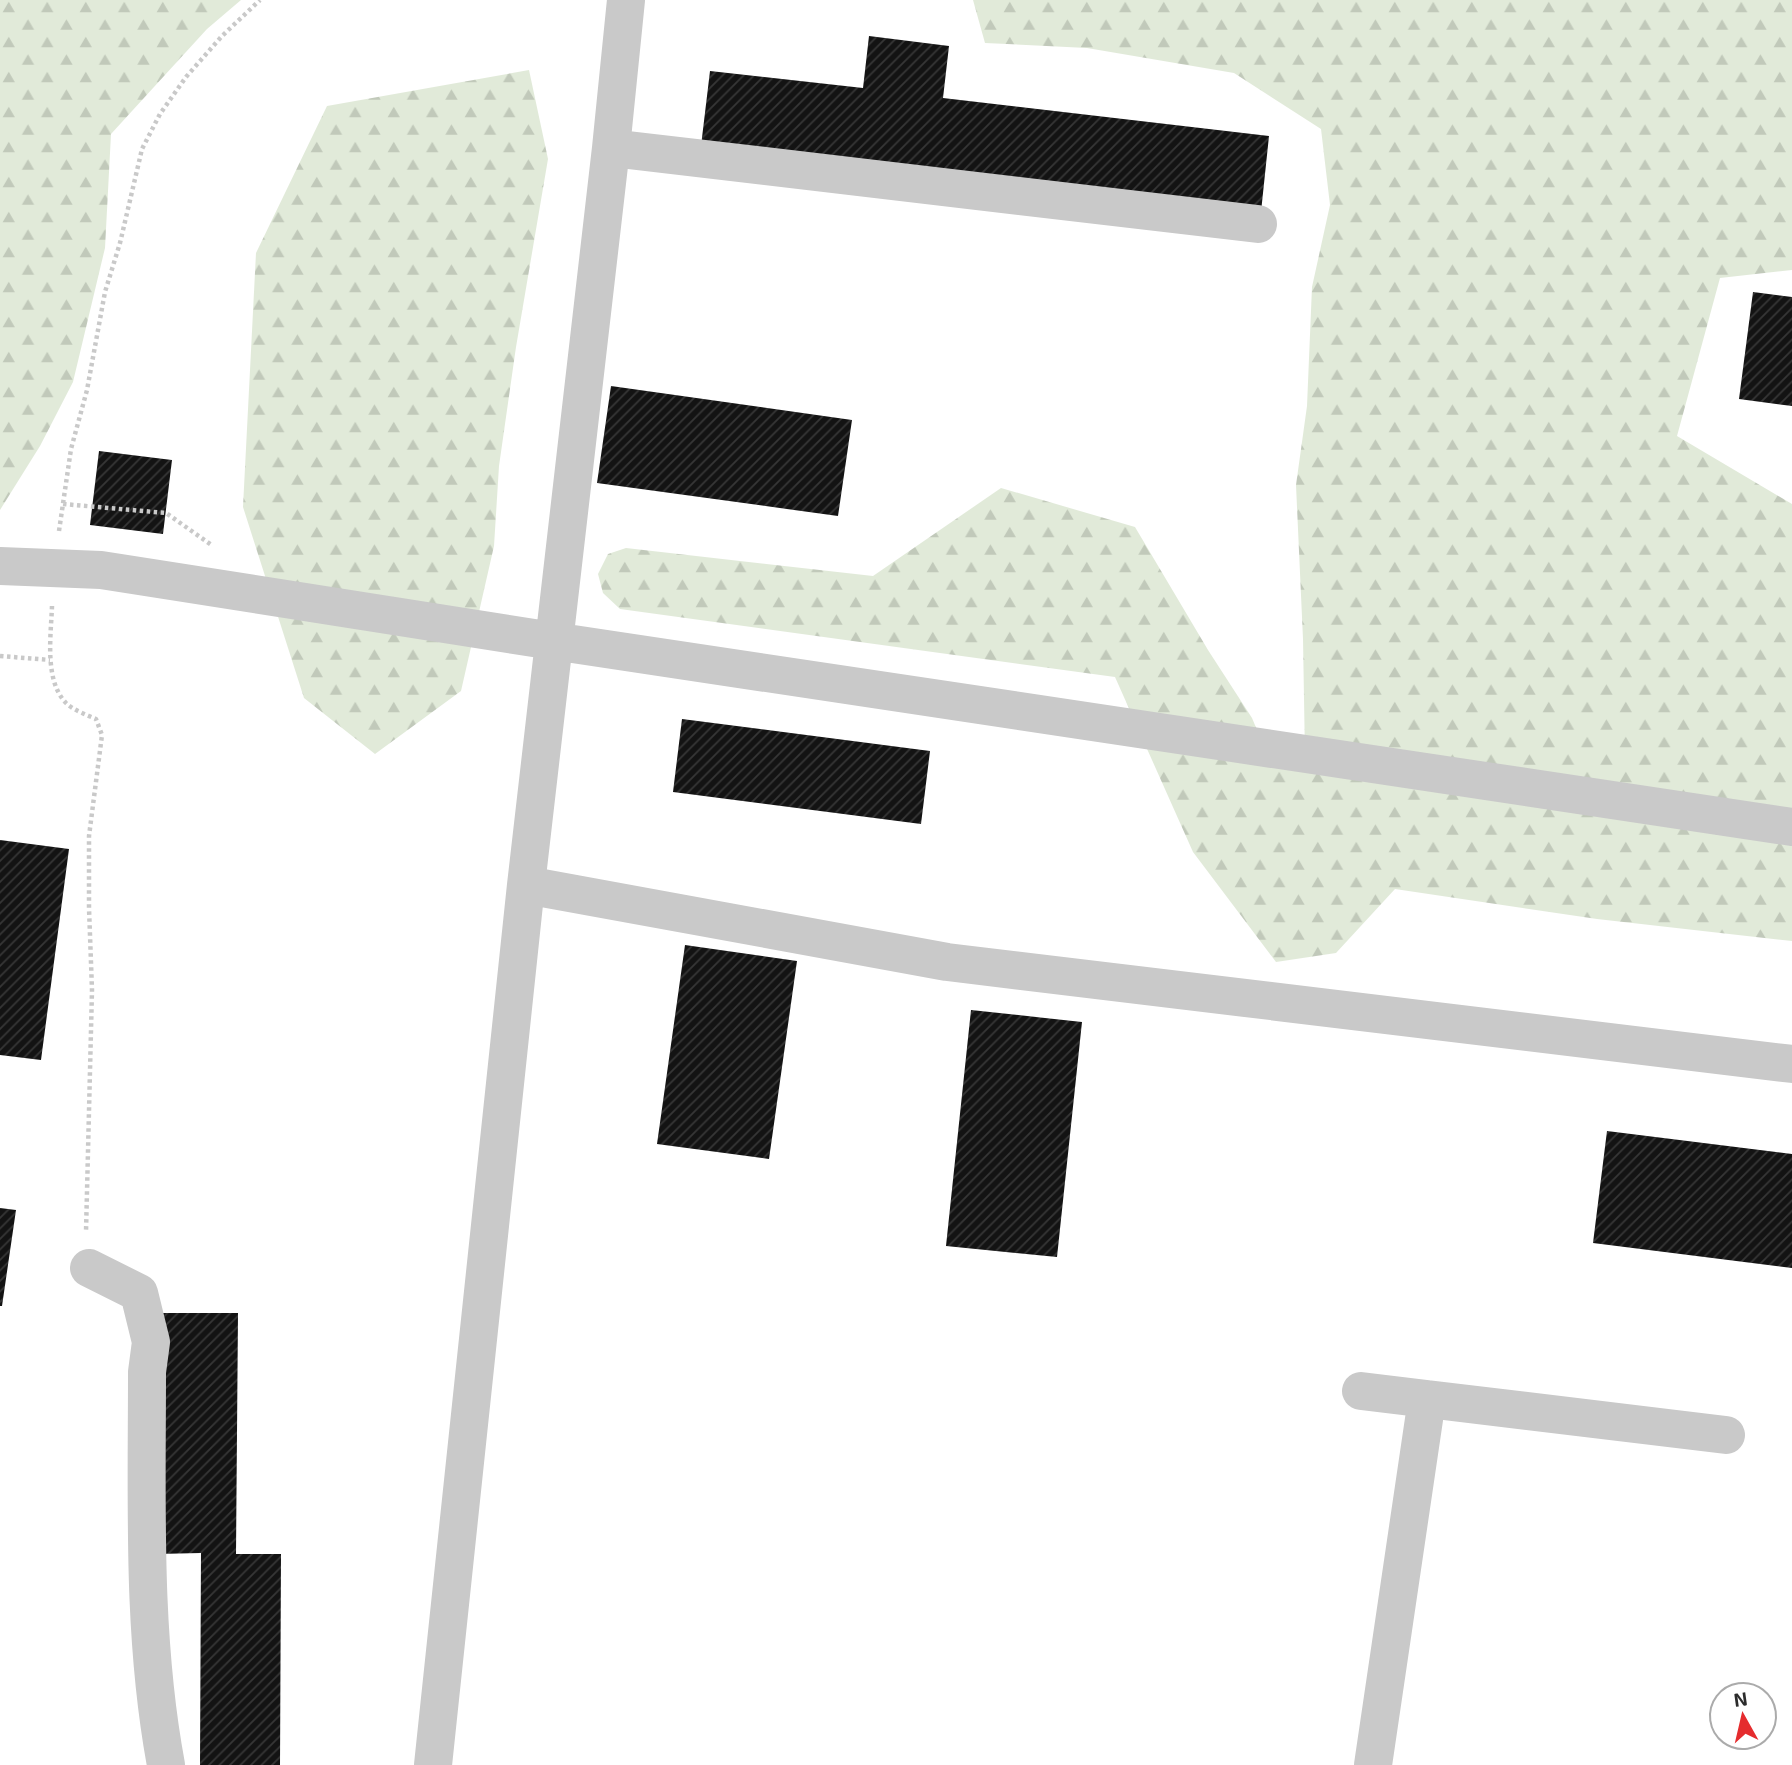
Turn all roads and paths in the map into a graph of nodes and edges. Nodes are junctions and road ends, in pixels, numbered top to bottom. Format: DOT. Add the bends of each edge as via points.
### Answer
graph roads {
  1 [pos="261,0"];
  2 [pos="626,0"];
  3 [pos="611,148"];
  4 [pos="1258,224"];
  5 [pos="221,552"];
  6 [pos="0,566"];
  7 [pos="54,568"];
  8 [pos="553,641"];
  9 [pos="0,656"];
  10 [pos="50,660"];
  11 [pos="1792,827"];
  12 [pos="526,885"];
  13 [pos="1792,1064"];
  14 [pos="89,1268"];
  15 [pos="1361,1391"];
  16 [pos="1427,1399"];
  17 [pos="1726,1435"];
  18 [pos="166,1765"];
  19 [pos="433,1765"];
  20 [pos="1373,1765"];
  1 -- 5 [label="path" via="186,77 142,149 105,292 63,504 166,513"];
  2 -- 3 [label="lane"];
  3 -- 4 [label="lane"];
  3 -- 8 [label="lane"];
  6 -- 7 [label="lane"];
  7 -- 8 [label="lane" via="101,570"];
  7 -- 10 [label="path"];
  8 -- 11 [label="lane"];
  8 -- 12 [label="lane"];
  9 -- 10 [label="path"];
  10 -- 14 [label="path" via="55,683 67,704 96,719 102,735 89,836"];
  12 -- 13 [label="lane" via="947,962"];
  12 -- 19 [label="lane"];
  14 -- 18 [label="lane" via="139,1293 151,1342 147,1577 158,1722"];
  15 -- 16 [label="lane"];
  16 -- 17 [label="lane"];
  16 -- 20 [label="lane"];
}
